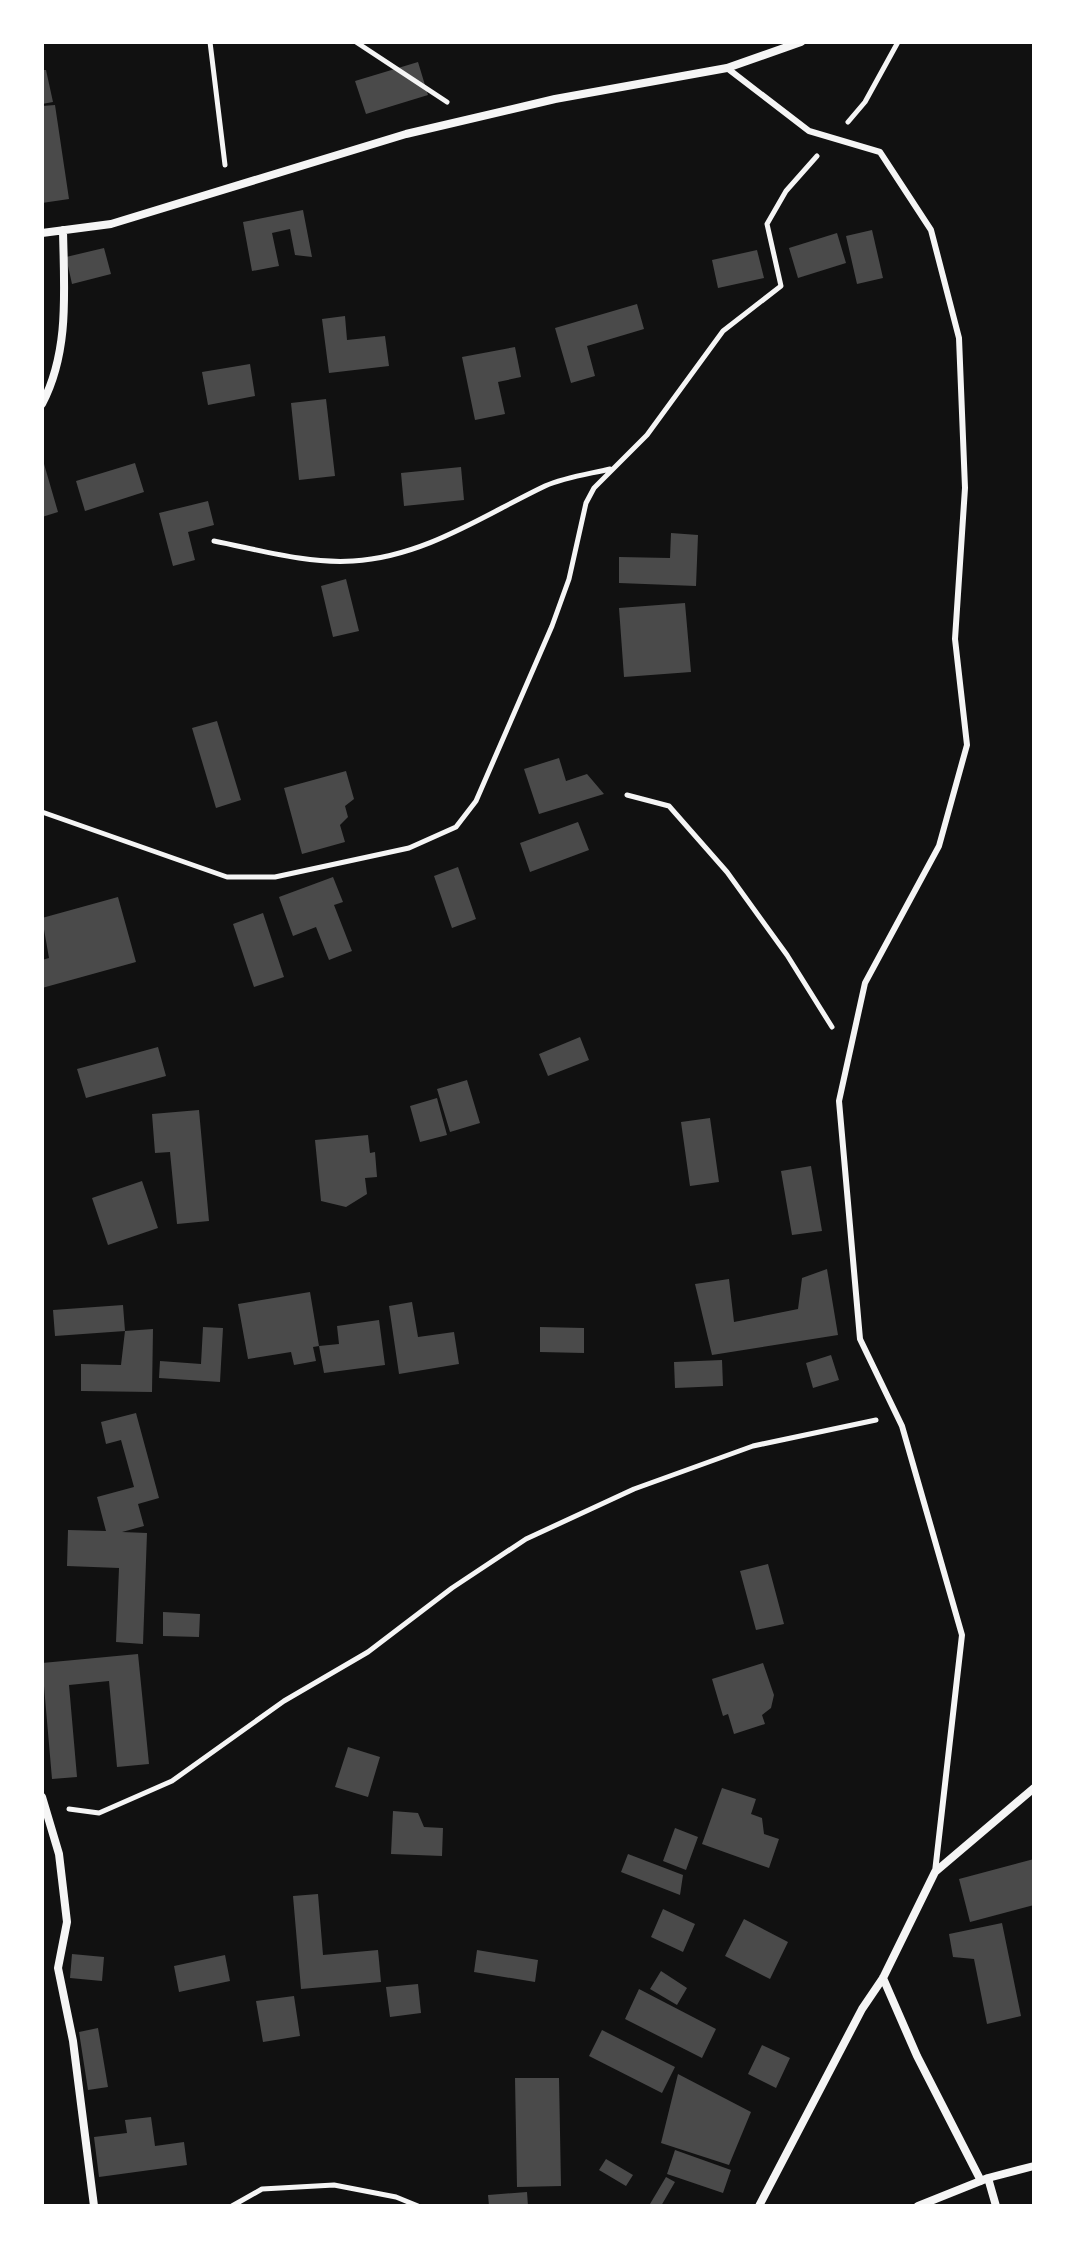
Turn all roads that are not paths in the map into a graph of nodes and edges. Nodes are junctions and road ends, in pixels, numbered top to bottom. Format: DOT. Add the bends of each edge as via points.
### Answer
graph roads {
  1 [pos="801,42"];
  2 [pos="727,68"];
  3 [pos="63,230"];
  4 [pos="42,233"];
  5 [pos="42,404"];
  6 [pos="1034,1788"];
  7 [pos="43,1801"];
  8 [pos="935,1872"];
  9 [pos="883,1978"];
  10 [pos="1034,2166"];
  11 [pos="984,2180"];
  12 [pos="94,2206"];
  13 [pos="759,2206"];
  14 [pos="918,2206"];
  15 [pos="996,2206"];
  1 -- 2 [label="street"];
  2 -- 3 [label="street" via="555,99 406,134 111,224"];
  2 -- 8 [label="lane" via="809,131 880,152 931,230 959,338 965,488 955,639 967,745 939,846 865,983 839,1101 860,1339 897,1416 962,1635"];
  3 -- 4 [label="street"];
  3 -- 5 [label="street" via="64,317 57,370"];
  6 -- 8 [label="street"];
  7 -- 12 [label="street" via="59,1854 67,1922 58,1968"];
  8 -- 9 [label="street"];
  9 -- 11 [label="street" via="917,2056"];
  9 -- 13 [label="street"];
  10 -- 11 [label="street"];
  11 -- 14 [label="street"];
  11 -- 15 [label="street"];
}
